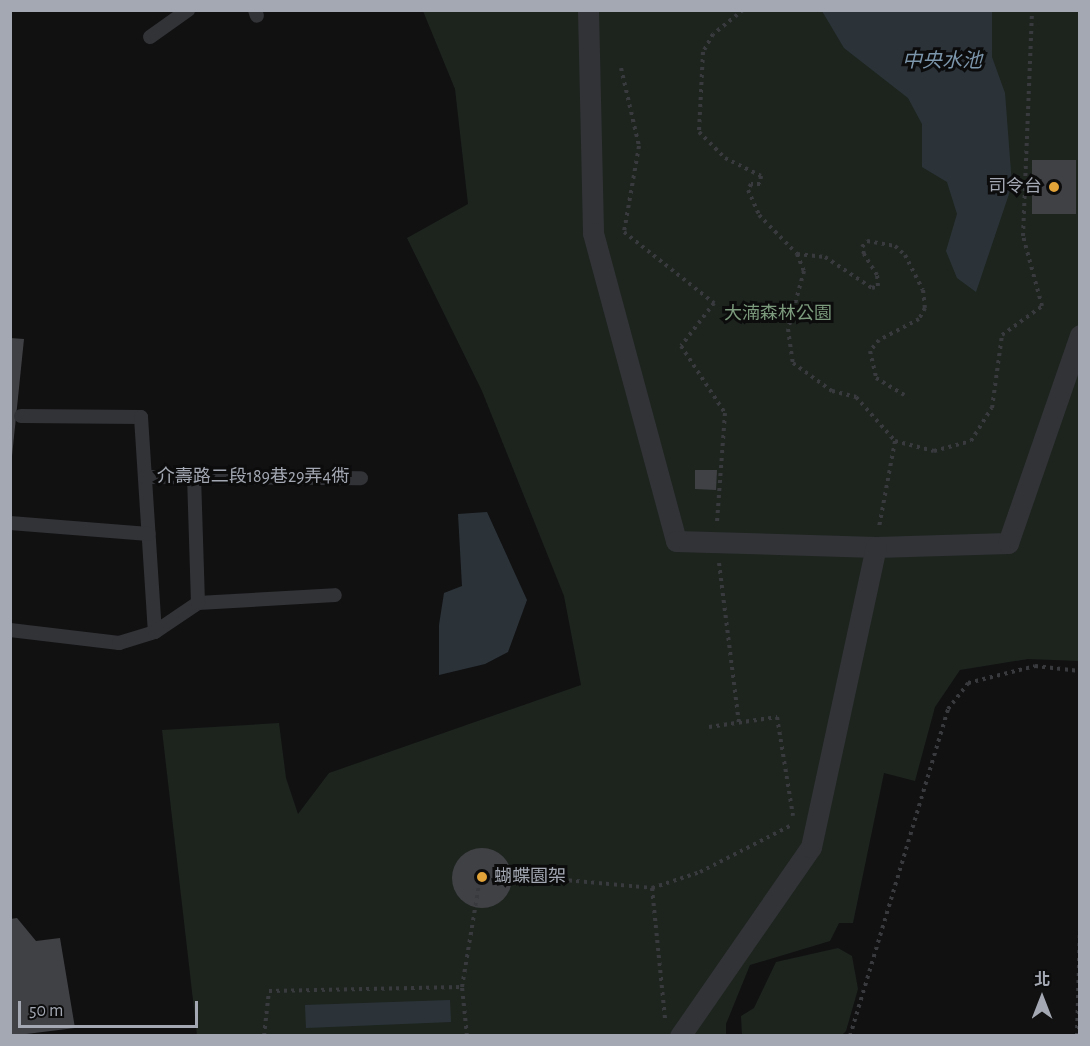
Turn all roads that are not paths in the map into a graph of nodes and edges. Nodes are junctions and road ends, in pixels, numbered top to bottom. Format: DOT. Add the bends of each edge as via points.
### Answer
graph roads {
  1 [pos="188,10"];
  2 [pos="588,10"];
  3 [pos="150,37"];
  4 [pos="1080,335"];
  5 [pos="21,416"];
  6 [pos="145,477"];
  7 [pos="194,477"];
  8 [pos="361,478"];
  9 [pos="10,523"];
  10 [pos="149,534"];
  11 [pos="876,547"];
  12 [pos="335,595"];
  13 [pos="198,603"];
  14 [pos="10,630"];
  15 [pos="156,632"];
  16 [pos="673,1030"];
  1 -- 3 [label="lane"];
  2 -- 11 [label="street" via="593,232 676,541"];
  4 -- 11 [label="street" via="1008,543"];
  5 -- 6 [label="lane" via="141,417"];
  6 -- 7 [label="lane, 介壽路二段189巷29弄4衖"];
  6 -- 10 [label="lane"];
  7 -- 8 [label="lane, 介壽路二段189巷29弄4衖"];
  7 -- 13 [label="lane"];
  9 -- 10 [label="lane"];
  10 -- 15 [label="lane"];
  11 -- 16 [label="street" via="811,847"];
  12 -- 13 [label="lane"];
  13 -- 15 [label="lane"];
  14 -- 15 [label="lane" via="119,643"];
}
